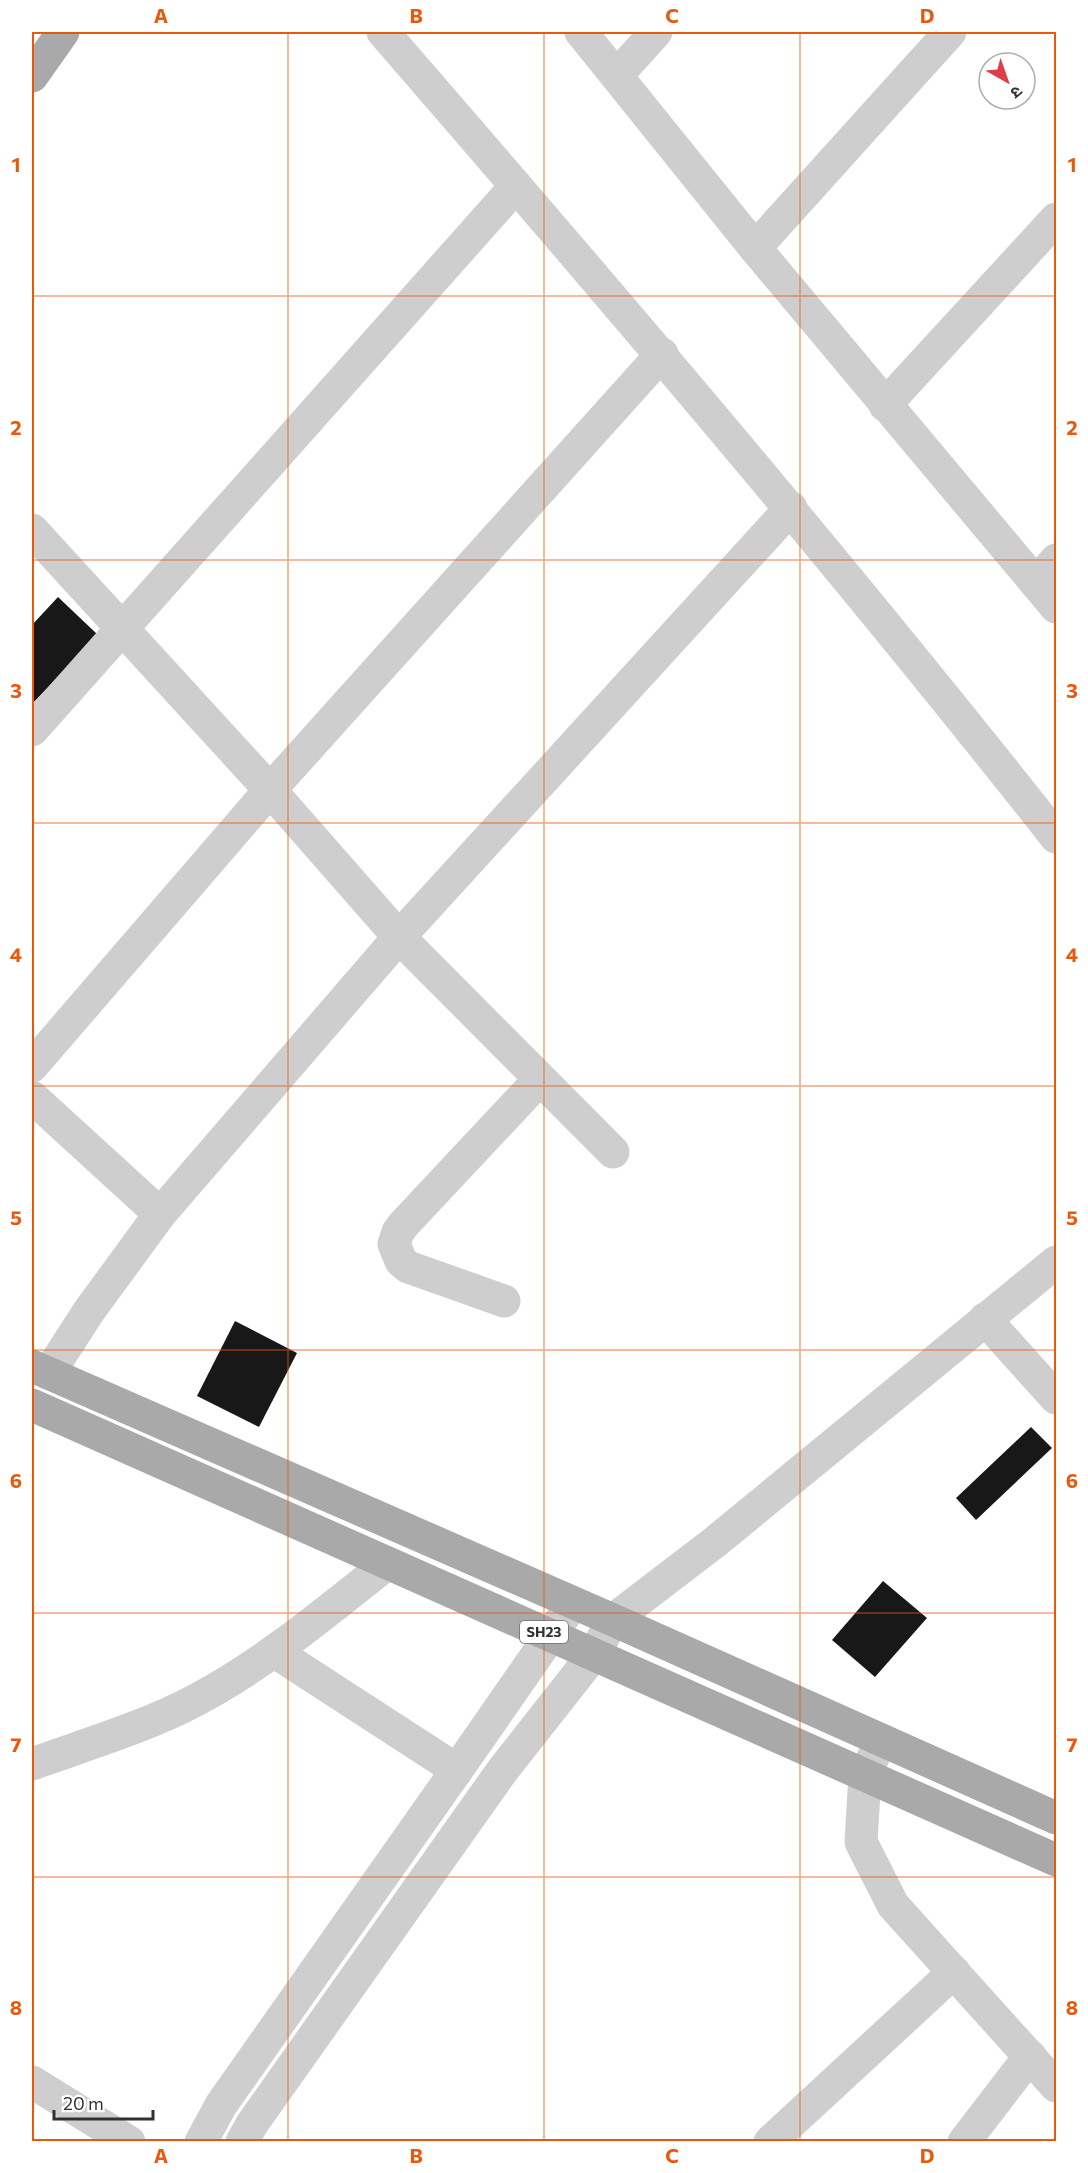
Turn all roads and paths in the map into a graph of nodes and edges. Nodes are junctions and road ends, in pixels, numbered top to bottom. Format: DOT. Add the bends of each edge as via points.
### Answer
graph roads {
  1 [pos="63,32"];
  2 [pos="383,32"];
  3 [pos="581,32"];
  4 [pos="656,32"];
  5 [pos="950,32"];
  6 [pos="32,75"];
  7 [pos="617,75"];
  8 [pos="516,186"];
  9 [pos="1056,219"];
  10 [pos="755,248"];
  11 [pos="662,354"];
  12 [pos="885,405"];
  13 [pos="790,508"];
  14 [pos="32,530"];
  15 [pos="1046,572"];
  16 [pos="1056,607"];
  17 [pos="122,627"];
  18 [pos="32,730"];
  19 [pos="270,790"];
  20 [pos="1056,837"];
  21 [pos="399,937"];
  22 [pos="32,1066"];
  23 [pos="540,1079"];
  24 [pos="32,1097"];
  25 [pos="613,1152"];
  26 [pos="160,1214"];
  27 [pos="1056,1262"];
  28 [pos="504,1301"];
  29 [pos="985,1319"];
  30 [pos="40,1369"];
  31 [pos="1056,1398"];
  32 [pos="32,1405"];
  33 [pos="388,1563"];
  34 [pos="573,1603"];
  35 [pos="613,1620"];
  36 [pos="551,1635"];
  37 [pos="275,1652"];
  38 [pos="594,1654"];
  39 [pos="881,1740"];
  40 [pos="32,1764"];
  41 [pos="457,1770"];
  42 [pos="865,1775"];
  43 [pos="1056,1818"];
  44 [pos="1056,1860"];
  45 [pos="954,1972"];
  46 [pos="1030,2056"];
  47 [pos="32,2082"];
  48 [pos="1056,2086"];
  49 [pos="129,2142"];
  50 [pos="201,2142"];
  51 [pos="242,2142"];
  52 [pos="770,2142"];
  53 [pos="964,2142"];
  1 -- 6 [label="main road"];
  2 -- 8 [label="street"];
  3 -- 7 [label="street"];
  4 -- 7 [label="street"];
  5 -- 10 [label="street"];
  7 -- 10 [label="street"];
  8 -- 11 [label="street"];
  8 -- 17 [label="street"];
  9 -- 12 [label="street"];
  10 -- 12 [label="street"];
  11 -- 13 [label="street"];
  11 -- 19 [label="street"];
  12 -- 15 [label="street"];
  13 -- 20 [label="street"];
  13 -- 21 [label="street"];
  14 -- 17 [label="street"];
  15 -- 16 [label="street"];
  17 -- 18 [label="street"];
  17 -- 19 [label="street"];
  19 -- 21 [label="street"];
  19 -- 22 [label="street"];
  21 -- 23 [label="street"];
  21 -- 26 [label="street"];
  23 -- 25 [label="street"];
  23 -- 28 [label="street" via="404,1224 394,1245 400,1261 408,1267"];
  24 -- 26 [label="street"];
  26 -- 30 [label="street" via="89,1311"];
  27 -- 29 [label="street"];
  29 -- 31 [label="street"];
  29 -- 35 [label="street" via="715,1542"];
  30 -- 34 [label="main road"];
  32 -- 33 [label="main road, SH23"];
  33 -- 36 [label="main road, SH23"];
  33 -- 37 [label="street"];
  34 -- 35 [label="main road"];
  34 -- 36 [label="street"];
  35 -- 38 [label="street"];
  35 -- 39 [label="main road"];
  36 -- 38 [label="main road, SH23"];
  36 -- 41 [label="street"];
  37 -- 40 [label="street" via="198,1699 156,1719"];
  37 -- 41 [label="street"];
  38 -- 42 [label="main road, SH23"];
  38 -- 51 [label="street" via="502,1771"];
  39 -- 42 [label="street"];
  39 -- 43 [label="main road"];
  41 -- 50 [label="street" via="221,2105"];
  42 -- 44 [label="main road, SH23"];
  42 -- 45 [label="street" via="861,1842 893,1905"];
  45 -- 46 [label="street"];
  45 -- 52 [label="street"];
  46 -- 48 [label="street"];
  46 -- 53 [label="street"];
  47 -- 49 [label="street"];
}
